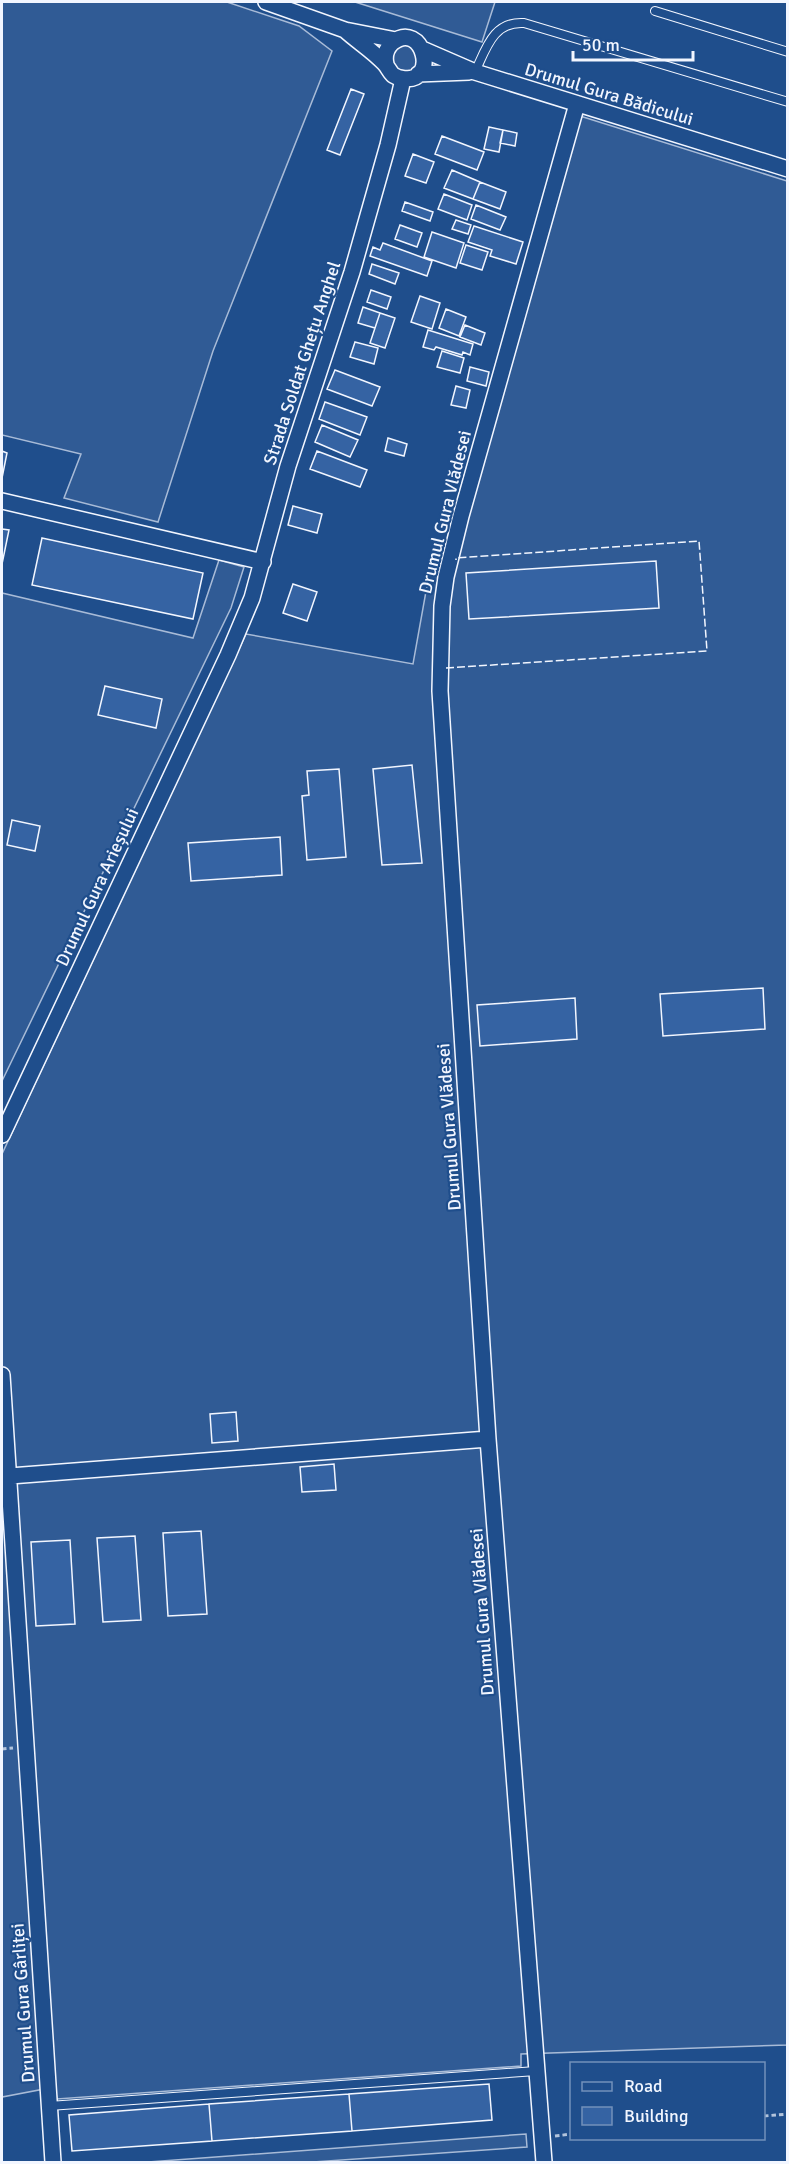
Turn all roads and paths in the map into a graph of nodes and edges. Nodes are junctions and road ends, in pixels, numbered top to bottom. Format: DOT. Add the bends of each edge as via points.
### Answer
graph roads {
  1 [pos="272,2"];
  2 [pos="655,11"];
  3 [pos="345,30"];
  4 [pos="396,40"];
  5 [pos="422,49"];
  6 [pos="788,52"];
  7 [pos="386,64"];
  8 [pos="475,72"];
  9 [pos="418,74"];
  10 [pos="403,79"];
  11 [pos="788,102"];
  12 [pos="577,104"];
  13 [pos="788,169"];
  14 [pos="2,501"];
  15 [pos="263,562"];
  16 [pos="228,655"];
  17 [pos="3,1129"];
  18 [pos="2,1375"];
  19 [pos="488,1439"];
  20 [pos="10,1476"];
  21 [pos="536,2071"];
  22 [pos="49,2106"];
  23 [pos="788,2114"];
  24 [pos="765,2116"];
  25 [pos="53,2163"];
  26 [pos="544,2163"];
  1 -- 3 [label="street"];
  2 -- 6 [label="lane"];
  3 -- 4 [label="street"];
  3 -- 7 [label="street"];
  4 -- 5 [label="street" via="409,39"];
  4 -- 7 [label="street" via="386,52"];
  5 -- 8 [label="street, Drumul Gura Bădicului"];
  5 -- 9 [label="street" via="425,60"];
  7 -- 10 [label="street"];
  8 -- 9 [label="street"];
  8 -- 11 [label="lane" via="503,26 524,23"];
  8 -- 12 [label="street, Drumul Gura Bădicului"];
  9 -- 10 [label="street"];
  10 -- 15 [label="street, Strada Soldat Ghețu Anghel" via="365,229 288,466"];
  12 -- 13 [label="street, Drumul Gura Bădicului"];
  12 -- 19 [label="street, Drumul Gura Vlădesei" via="461,516 442,606 440,691"];
  14 -- 15 [label="street"];
  15 -- 16 [label="street, Strada Soldat Ghețu Anghel"];
  16 -- 17 [label="street, Drumul Gura Arieșului"];
  18 -- 20 [label="street, Drumul Gura Gârliței"];
  19 -- 20 [label="street"];
  19 -- 21 [label="street, Drumul Gura Vlădesei"];
  20 -- 22 [label="street, Drumul Gura Gârliței"];
  21 -- 22 [label="lane"];
  21 -- 26 [label="street, Drumul Gura Vlădesei"];
  22 -- 25 [label="street, Drumul Gura Gârliței"];
  23 -- 24 [label="path"];
}
